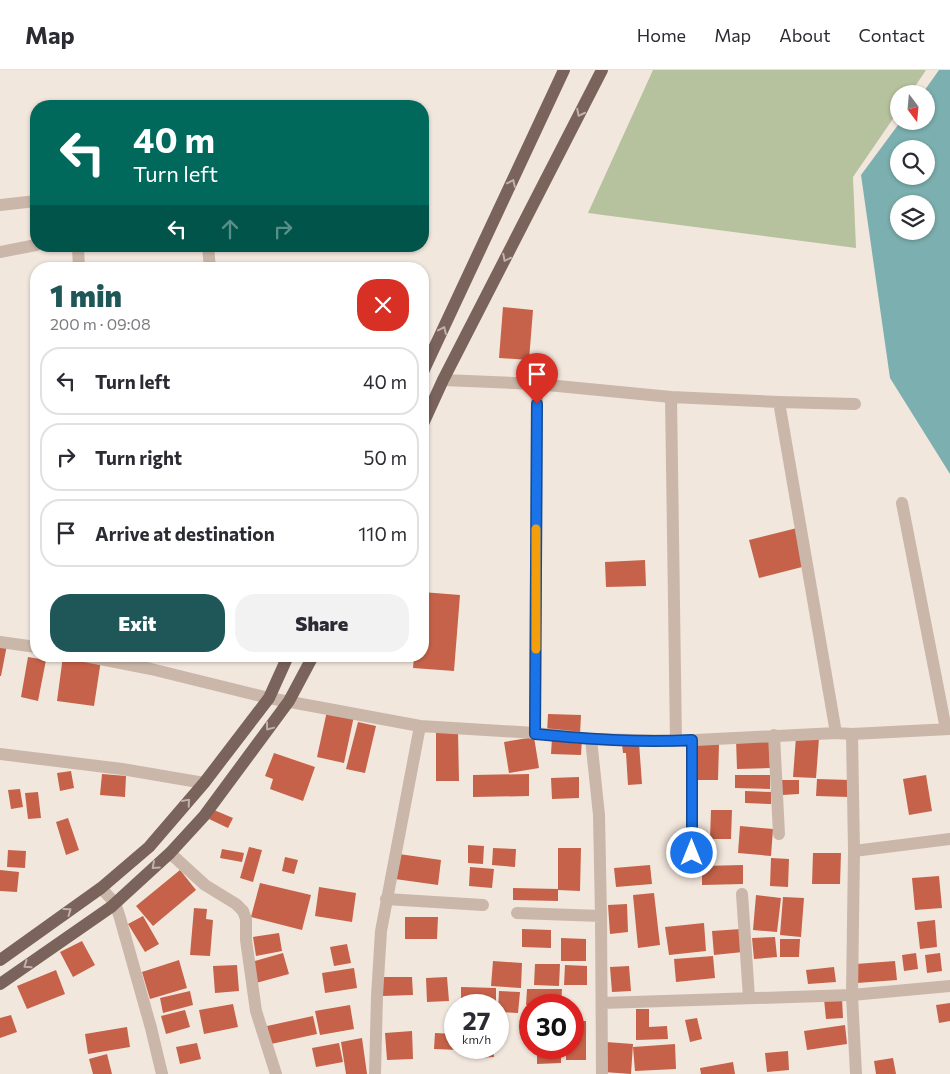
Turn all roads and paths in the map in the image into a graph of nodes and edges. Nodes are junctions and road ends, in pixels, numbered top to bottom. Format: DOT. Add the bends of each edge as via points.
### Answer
graph roads {
  1 [pos="564,70"];
  2 [pos="602,70"];
  3 [pos="30,202"];
  4 [pos="0,205"];
  5 [pos="30,246"];
  6 [pos="0,252"];
  7 [pos="429,359"];
  8 [pos="443,380"];
  9 [pos="537,384"];
  10 [pos="671,397"];
  11 [pos="779,402"];
  12 [pos="855,404"];
  13 [pos="429,411"];
  14 [pos="902,503"];
  15 [pos="0,642"];
  16 [pos="30,646"];
  17 [pos="115,662"];
  18 [pos="285,662"];
  19 [pos="310,662"];
  20 [pos="269,698"];
  21 [pos="288,701"];
  22 [pos="420,726"];
  23 [pos="948,729"];
  24 [pos="836,733"];
  25 [pos="535,734"];
  26 [pos="852,734"];
  27 [pos="774,735"];
  28 [pos="591,739"];
  29 [pos="692,740"];
  30 [pos="676,741"];
  31 [pos="0,754"];
  32 [pos="204,783"];
  33 [pos="779,834"];
  34 [pos="950,840"];
  35 [pos="854,851"];
  36 [pos="170,853"];
  37 [pos="692,853"];
  38 [pos="101,888"];
  39 [pos="742,894"];
  40 [pos="386,900"];
  41 [pos="115,903"];
  42 [pos="483,905"];
  43 [pos="517,913"];
  44 [pos="601,916"];
  45 [pos="0,960"];
  46 [pos="0,984"];
  47 [pos="950,986"];
  48 [pos="852,995"];
  49 [pos="749,998"];
  50 [pos="602,1003"];
  51 [pos="162,1074"];
  52 [pos="276,1074"];
  53 [pos="375,1074"];
  54 [pos="602,1074"];
  55 [pos="856,1074"];
  7 -- 1 [label="main road, one-way"];
  2 -- 8 [label="main road, one-way"];
  3 -- 4 [label="street"];
  5 -- 6 [label="street"];
  8 -- 9 [label="street"];
  8 -- 13 [label="main road"];
  9 -- 10 [label="street"];
  9 -- 25 [label="street"];
  10 -- 11 [label="street"];
  10 -- 30 [label="street"];
  11 -- 12 [label="street"];
  11 -- 24 [label="street"];
  14 -- 23 [label="street"];
  15 -- 16 [label="street"];
  17 -- 20 [label="street"];
  18 -- 20 [label="main road"];
  19 -- 21 [label="main road"];
  20 -- 21 [label="street"];
  20 -- 32 [label="main road"];
  21 -- 22 [label="street"];
  21 -- 36 [label="main road, one-way" via="204,816"];
  22 -- 25 [label="street"];
  22 -- 40 [label="street"];
  23 -- 26 [label="street"];
  24 -- 26 [label="street"];
  24 -- 27 [label="street"];
  25 -- 28 [label="street"];
  26 -- 35 [label="street"];
  27 -- 29 [label="street"];
  27 -- 33 [label="street"];
  28 -- 30 [label="street"];
  28 -- 44 [label="street" via="599,815"];
  29 -- 30 [label="street"];
  29 -- 37 [label="street"];
  31 -- 32 [label="street"];
  38 -- 32 [label="main road, one-way" via="148,847"];
  34 -- 35 [label="street"];
  35 -- 48 [label="street"];
  36 -- 41 [label="main road, one-way"];
  36 -- 52 [label="street" via="206,885 243,911 256,1011"];
  38 -- 41 [label="street"];
  45 -- 38 [label="main road, one-way"];
  39 -- 49 [label="street"];
  40 -- 42 [label="street"];
  40 -- 53 [label="street" via="381,931"];
  41 -- 46 [label="main road, one-way"];
  41 -- 51 [label="street"];
  43 -- 44 [label="street"];
  44 -- 50 [label="street"];
  47 -- 48 [label="street"];
  48 -- 49 [label="street"];
  48 -- 55 [label="street"];
  49 -- 50 [label="street"];
  50 -- 54 [label="street"];
}
